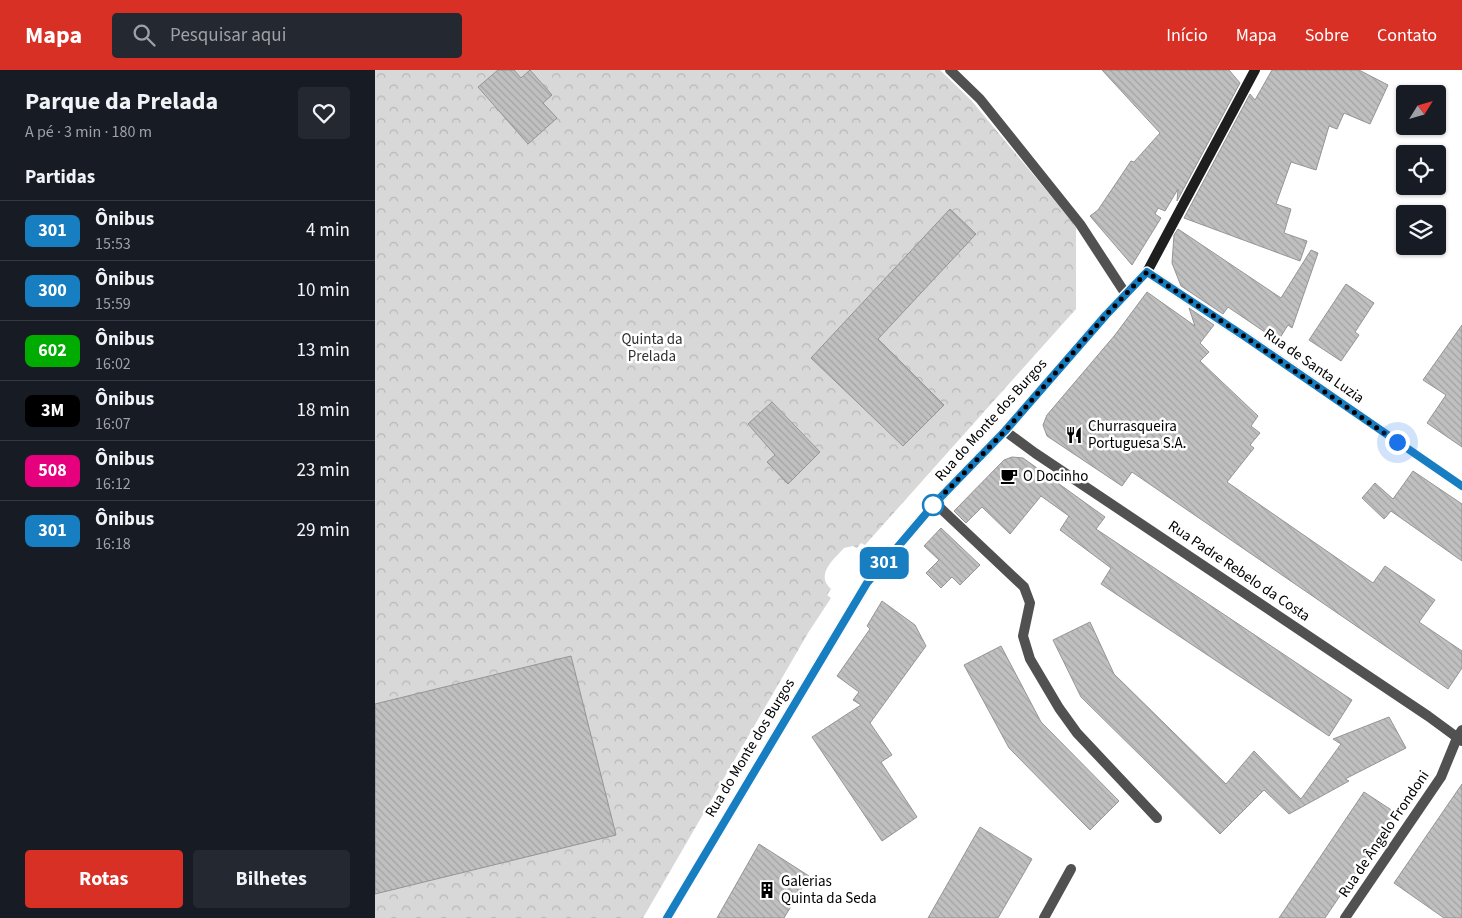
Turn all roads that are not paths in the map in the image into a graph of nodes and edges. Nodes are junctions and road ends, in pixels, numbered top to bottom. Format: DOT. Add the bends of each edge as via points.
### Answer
graph roads {
  1 [pos="950,70"];
  2 [pos="1255,70"];
  3 [pos="1147,272"];
  4 [pos="1125,293"];
  5 [pos="1005,431"];
  6 [pos="1462,486"];
  7 [pos="935,503"];
  8 [pos="1460,736"];
  9 [pos="1157,818"];
  10 [pos="1071,869"];
  11 [pos="667,918"];
  12 [pos="1044,918"];
  13 [pos="1345,918"];
  1 -- 4 [label="street" via="980,99 1080,224"];
  2 -- 3 [label="main road, Rua do Monte dos Burgos"];
  3 -- 4 [label="main road, Rua do Monte dos Burgos"];
  3 -- 6 [label="street, Rua de Santa Luzia"];
  4 -- 5 [label="main road, Rua do Monte dos Burgos"];
  5 -- 7 [label="main road, Rua do Monte dos Burgos"];
  5 -- 8 [label="street, Rua Padre Rebelo da Costa"];
  7 -- 9 [label="street" via="1024,587 1030,603 1023,636 1030,659 1077,733"];
  7 -- 11 [label="main road, Rua do Monte dos Burgos" via="867,583"];
  8 -- 13 [label="street, Rua de Ângelo Frondoni" via="1441,777"];
  10 -- 12 [label="street"];
}
